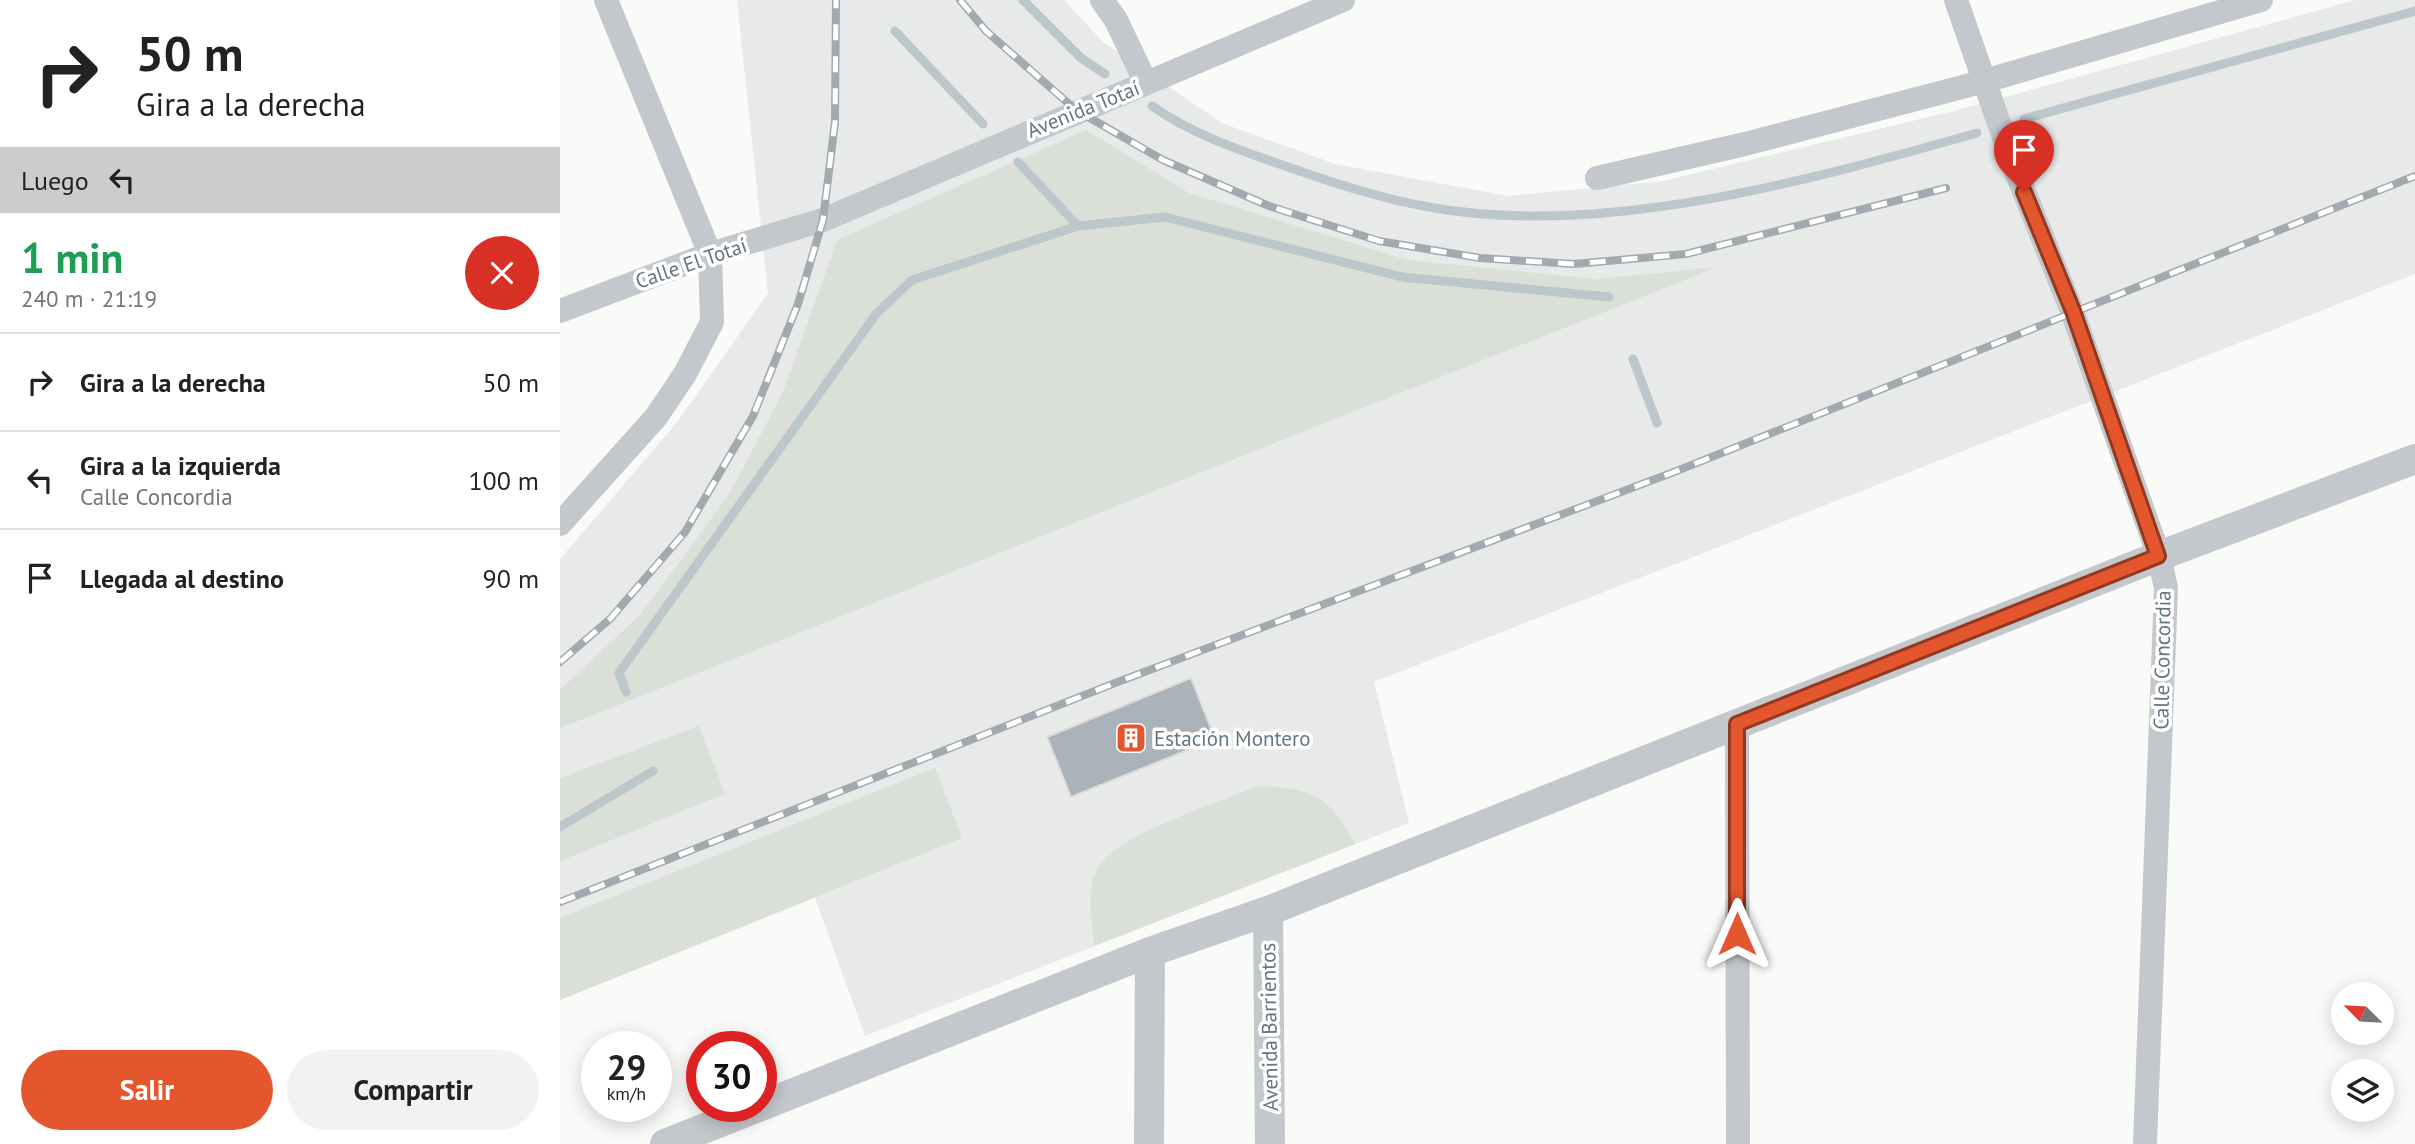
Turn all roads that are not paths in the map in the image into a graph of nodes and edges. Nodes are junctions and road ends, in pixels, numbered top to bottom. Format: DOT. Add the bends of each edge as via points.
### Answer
graph roads {
  1 [pos="606,0"];
  2 [pos="1102,0"];
  3 [pos="1343,0"];
  4 [pos="1956,0"];
  5 [pos="2262,0"];
  6 [pos="1985,81"];
  7 [pos="1146,83"];
  8 [pos="1597,178"];
  9 [pos="823,220"];
  10 [pos="710,254"];
  11 [pos="560,311"];
  12 [pos="2415,459"];
  13 [pos="560,524"];
  14 [pos="2158,556"];
  15 [pos="1737,724"];
  16 [pos="1268,911"];
  17 [pos="1150,952"];
  18 [pos="777,1100"];
  19 [pos="721,1122"];
  20 [pos="665,1144"];
  21 [pos="1149,1144"];
  22 [pos="1270,1144"];
  23 [pos="1738,1144"];
  24 [pos="2145,1144"];
  1 -- 10 [label="street"];
  2 -- 7 [label="street"];
  3 -- 7 [label="street, Avenida Totaí"];
  4 -- 6 [label="street, Calle Concordia"];
  5 -- 6 [label="street"];
  6 -- 8 [label="street"];
  6 -- 14 [label="street, Calle Concordia" via="2073,311"];
  7 -- 9 [label="street, Avenida Totaí"];
  9 -- 10 [label="street, Calle El Totaí"];
  10 -- 11 [label="street, Calle El Totaí"];
  10 -- 13 [label="street" via="712,322 685,374 656,417"];
  12 -- 14 [label="street"];
  14 -- 15 [label="street"];
  14 -- 24 [label="street, Calle Concordia" via="2166,588"];
  15 -- 16 [label="street"];
  15 -- 23 [label="street"];
  16 -- 17 [label="street"];
  16 -- 22 [label="street, Avenida Barrientos"];
  17 -- 18 [label="street"];
  17 -- 21 [label="street"];
  19 -- 20 [label="street"];
}
